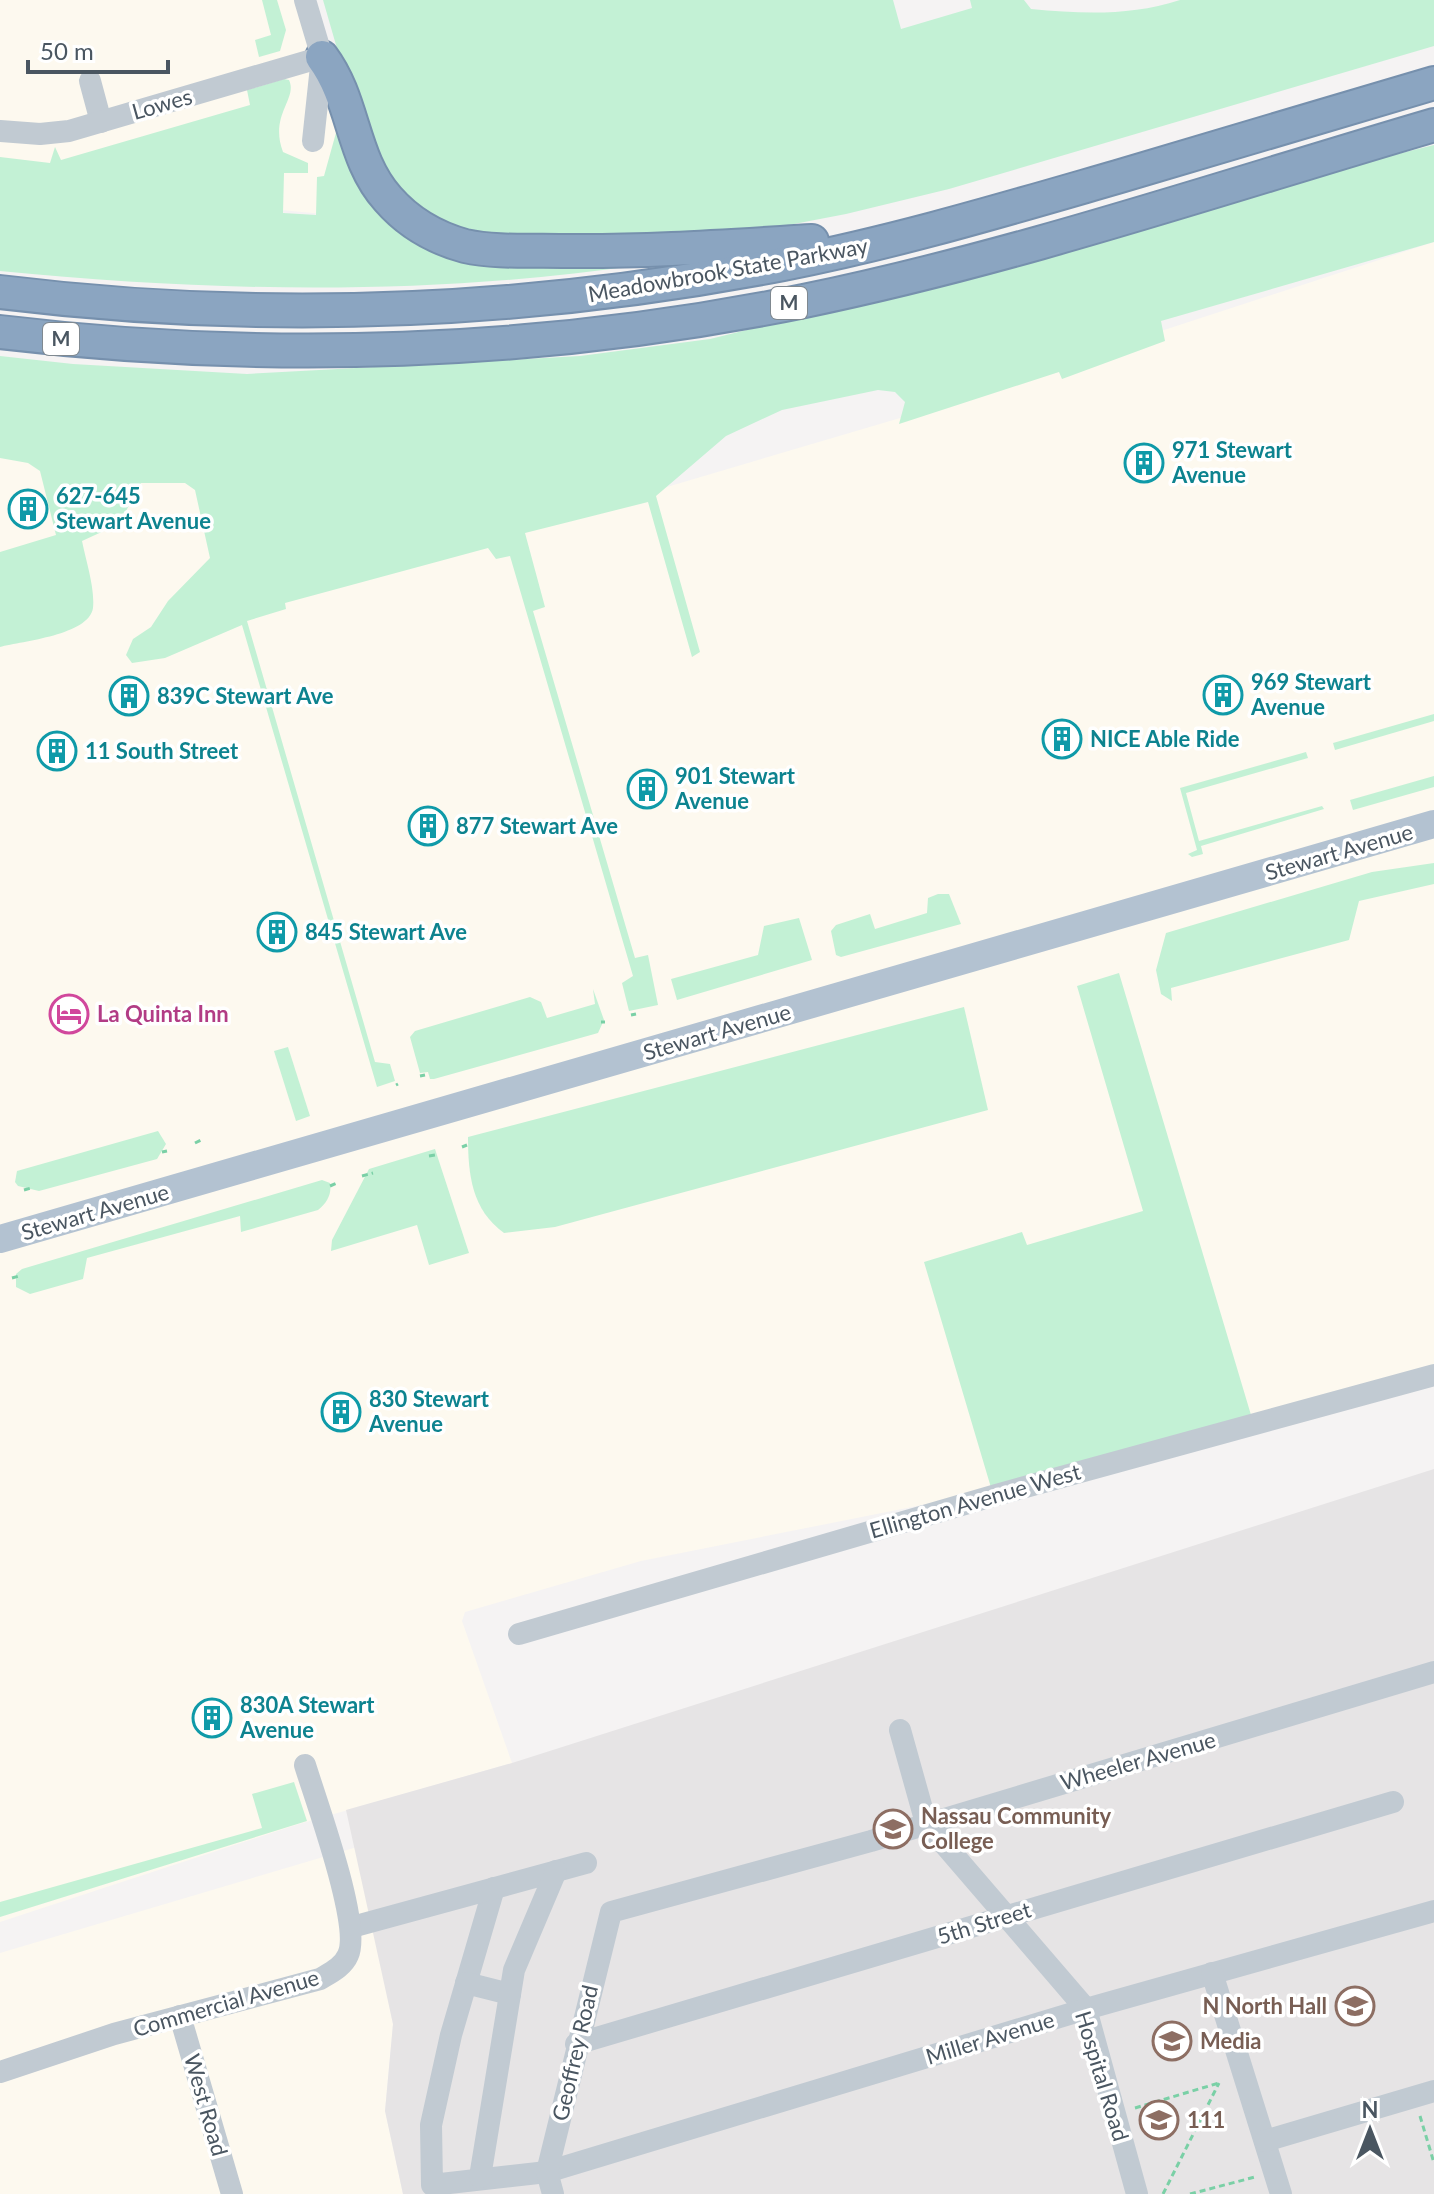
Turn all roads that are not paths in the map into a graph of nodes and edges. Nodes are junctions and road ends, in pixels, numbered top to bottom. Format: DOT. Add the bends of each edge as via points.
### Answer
graph roads {
  1 [pos="305,0"];
  2 [pos="322,57"];
  3 [pos="90,81"];
  4 [pos="1434,83"];
  5 [pos="101,122"];
  6 [pos="1434,125"];
  7 [pos="0,131"];
  8 [pos="313,141"];
  9 [pos="915,234"];
  10 [pos="0,292"];
  11 [pos="0,332"];
  12 [pos="1434,824"];
  13 [pos="0,1239"];
  14 [pos="1434,1375"];
  15 [pos="519,1634"];
  16 [pos="1434,1672"];
  17 [pos="900,1730"];
  18 [pos="305,1765"];
  19 [pos="1393,1802"];
  20 [pos="926,1823"];
  21 [pos="586,1863"];
  22 [pos="556,1871"];
  23 [pos="494,1888"];
  24 [pos="1434,1911"];
  25 [pos="611,1912"];
  26 [pos="1004,1917"];
  27 [pos="352,1927"];
  28 [pos="1212,1973"];
  29 [pos="466,1983"];
  30 [pos="510,1994"];
  31 [pos="1086,2009"];
  32 [pos="180,2016"];
  33 [pos="576,2044"];
  34 [pos="0,2072"];
  35 [pos="1424,2094"];
  36 [pos="1265,2141"];
  37 [pos="480,2177"];
  38 [pos="550,2183"];
  39 [pos="232,2194"];
  40 [pos="1137,2194"];
  41 [pos="1281,2194"];
  1 -- 2 [label="street"];
  2 -- 5 [label="street, Lowes"];
  2 -- 8 [label="street"];
  2 -- 9 [label="highway" via="341,87 363,160 380,189 416,224 453,242 499,250 639,251"];
  3 -- 5 [label="street"];
  4 -- 9 [label="highway, Meadowbrook State Parkway / M"];
  5 -- 7 [label="street, Lowes" via="51,134"];
  6 -- 11 [label="highway, Meadowbrook State Parkway / M" via="938,269 804,301 666,324 477,345 327,350 163,347"];
  9 -- 10 [label="highway, Meadowbrook State Parkway / M" via="676,283 466,306 258,311"];
  12 -- 13 [label="main road, Stewart Avenue"];
  14 -- 15 [label="street, Ellington Avenue West"];
  16 -- 20 [label="street, Wheeler Avenue"];
  17 -- 20 [label="street, Hospital Road"];
  18 -- 27 [label="street"];
  19 -- 26 [label="street, 5th Street"];
  20 -- 25 [label="street, Wheeler Avenue"];
  20 -- 26 [label="street, Hospital Road"];
  21 -- 22 [label="street"];
  22 -- 23 [label="street"];
  22 -- 30 [label="street" via="514,1970"];
  23 -- 27 [label="street"];
  23 -- 29 [label="street"];
  24 -- 28 [label="street, Miller Avenue"];
  25 -- 33 [label="street, Geoffrey Road"];
  26 -- 31 [label="street, Hospital Road"];
  26 -- 33 [label="street, 5th Street"];
  27 -- 32 [label="street, Commercial Avenue" via="349,1955 320,1979"];
  28 -- 31 [label="street, Miller Avenue"];
  28 -- 36 [label="street"];
  29 -- 30 [label="street"];
  29 -- 37 [label="street, Miller Avenue" via="431,2125 432,2185"];
  30 -- 37 [label="street"];
  31 -- 38 [label="street, Miller Avenue"];
  31 -- 40 [label="street, Hospital Road"];
  32 -- 34 [label="street, Commercial Avenue"];
  32 -- 39 [label="street, West Road"];
  33 -- 38 [label="street, Geoffrey Road"];
  35 -- 36 [label="street"];
  36 -- 41 [label="street"];
  37 -- 38 [label="street, Miller Avenue"];
}
